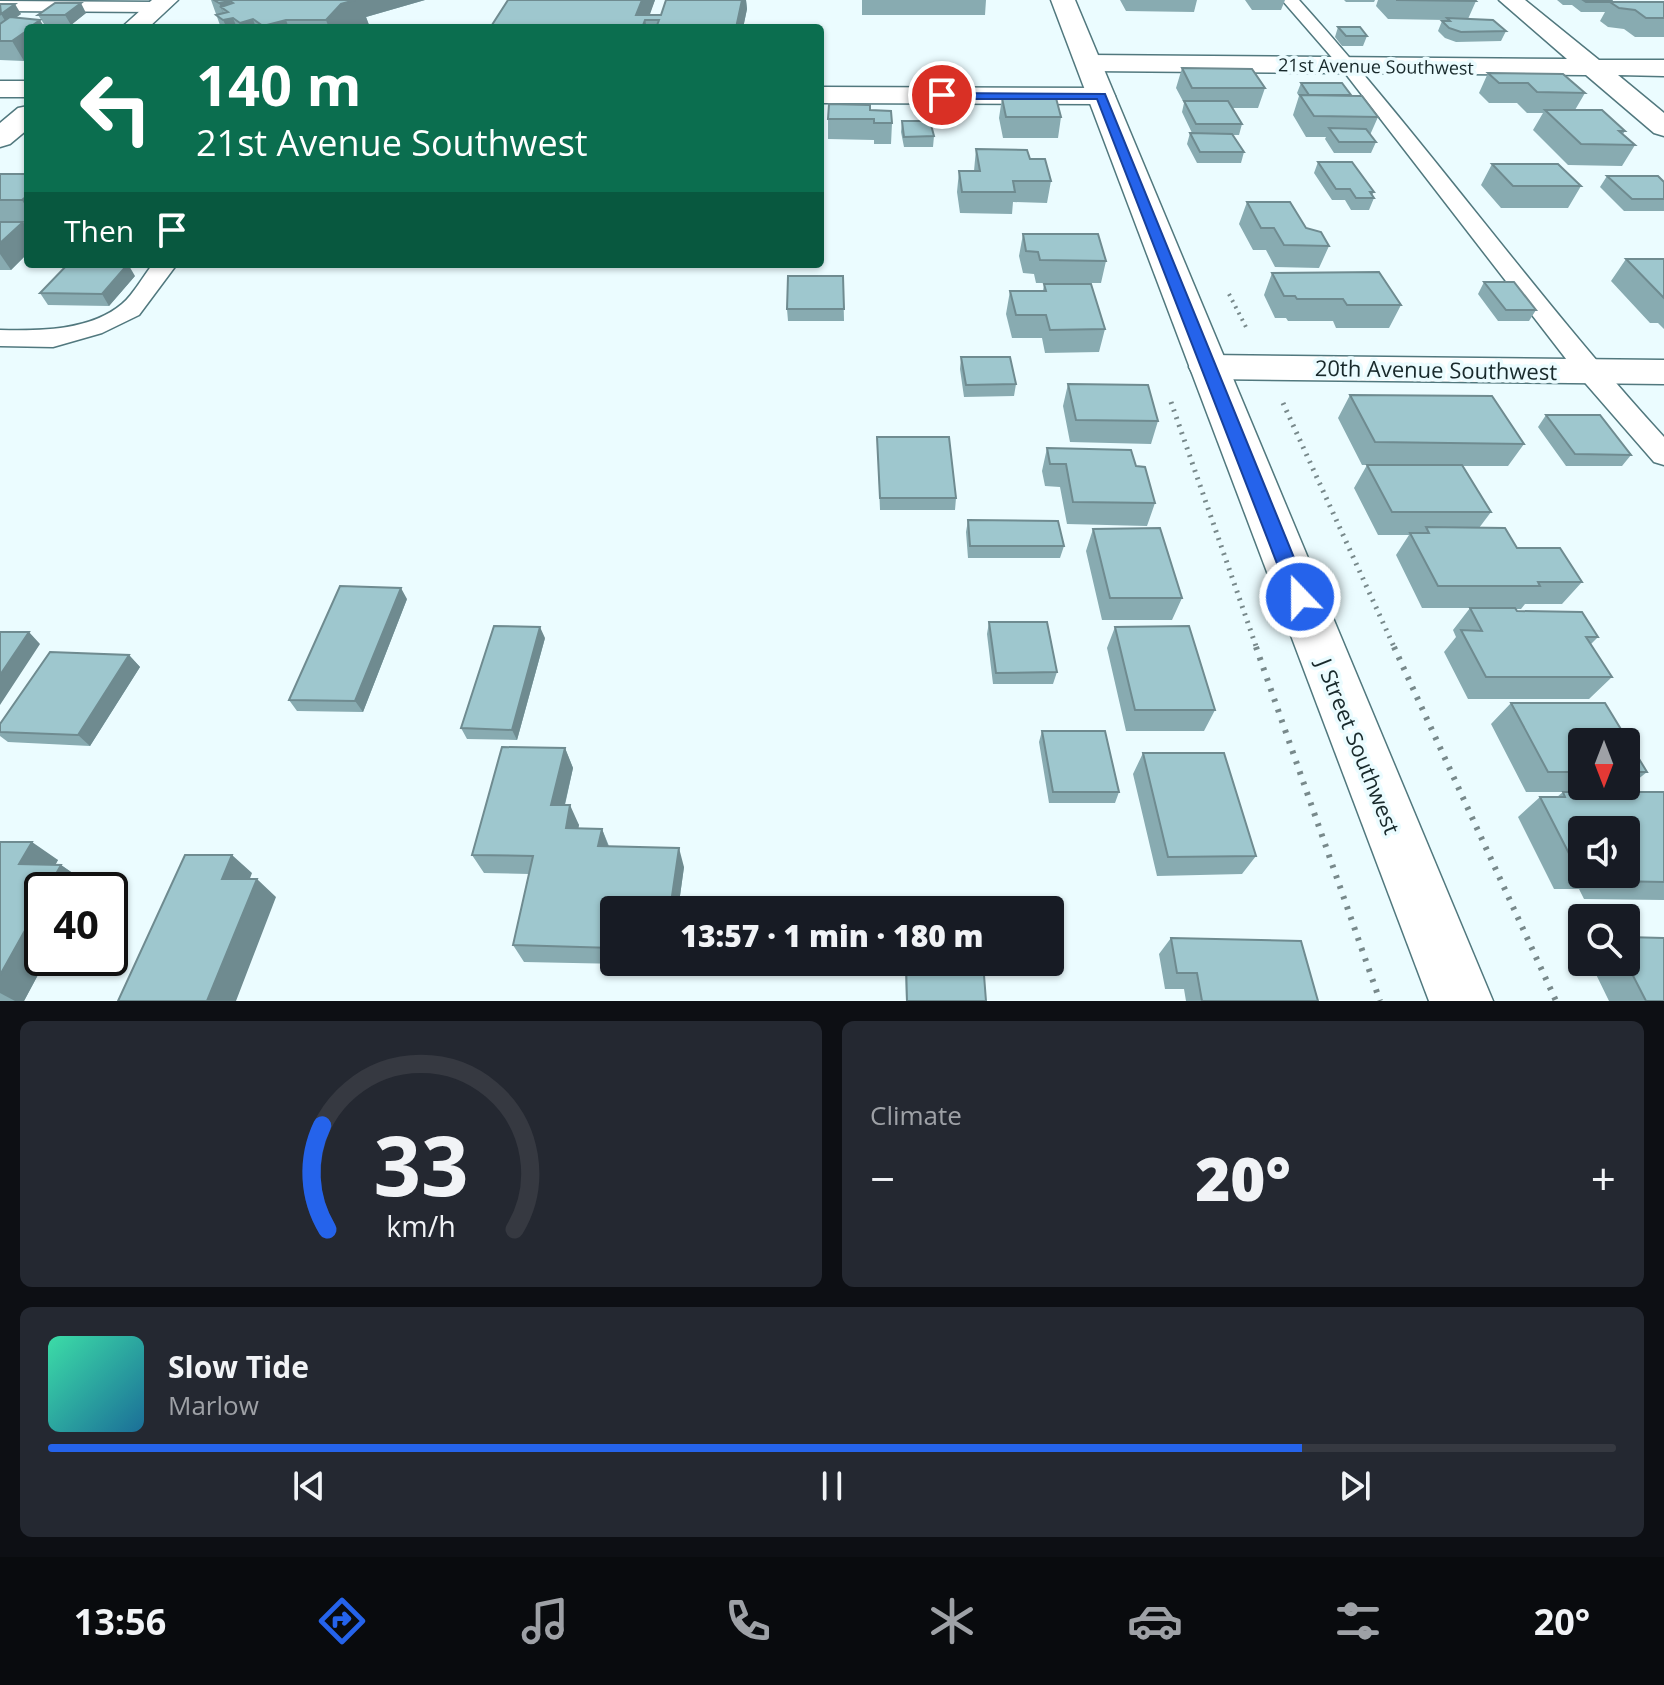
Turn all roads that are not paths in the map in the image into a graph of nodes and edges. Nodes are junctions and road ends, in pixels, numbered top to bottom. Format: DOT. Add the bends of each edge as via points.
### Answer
graph roads {
  1 [pos="1063,0"];
  2 [pos="1290,0"];
  3 [pos="1511,0"];
  4 [pos="162,4"];
  5 [pos="0,6"];
  6 [pos="138,24"];
  7 [pos="1348,65"];
  8 [pos="1593,68"];
  9 [pos="1664,68"];
  10 [pos="1095,80"];
  11 [pos="0,89"];
  12 [pos="24,89"];
  13 [pos="824,95"];
  14 [pos="24,117"];
  15 [pos="1664,127"];
  16 [pos="0,138"];
  17 [pos="162,268"];
  18 [pos="0,338"];
  19 [pos="1208,367"];
  20 [pos="1589,371"];
  21 [pos="1664,372"];
  22 [pos="1664,455"];
  23 [pos="1461,1001"];
  1 -- 10 [label="street, J Street Southwest"];
  2 -- 7 [label="lane"];
  3 -- 8 [label="street"];
  4 -- 5 [label="lane"];
  4 -- 6 [label="street"];
  7 -- 8 [label="street, 21st Avenue Southwest"];
  7 -- 10 [label="street, 21st Avenue Southwest"];
  7 -- 20 [label="lane"];
  8 -- 9 [label="street, 21st Avenue Southwest"];
  8 -- 15 [label="street"];
  10 -- 13 [label="street, 21st Avenue Southwest"];
  10 -- 19 [label="street, J Street Southwest"];
  11 -- 12 [label="street"];
  14 -- 16 [label="street"];
  17 -- 18 [label="lane" via="130,310 93,328 53,339"];
  19 -- 20 [label="street, 20th Avenue Southwest"];
  19 -- 23 [label="street, J Street Southwest"];
  20 -- 21 [label="street, 20th Avenue Southwest"];
  20 -- 22 [label="lane"];
}
